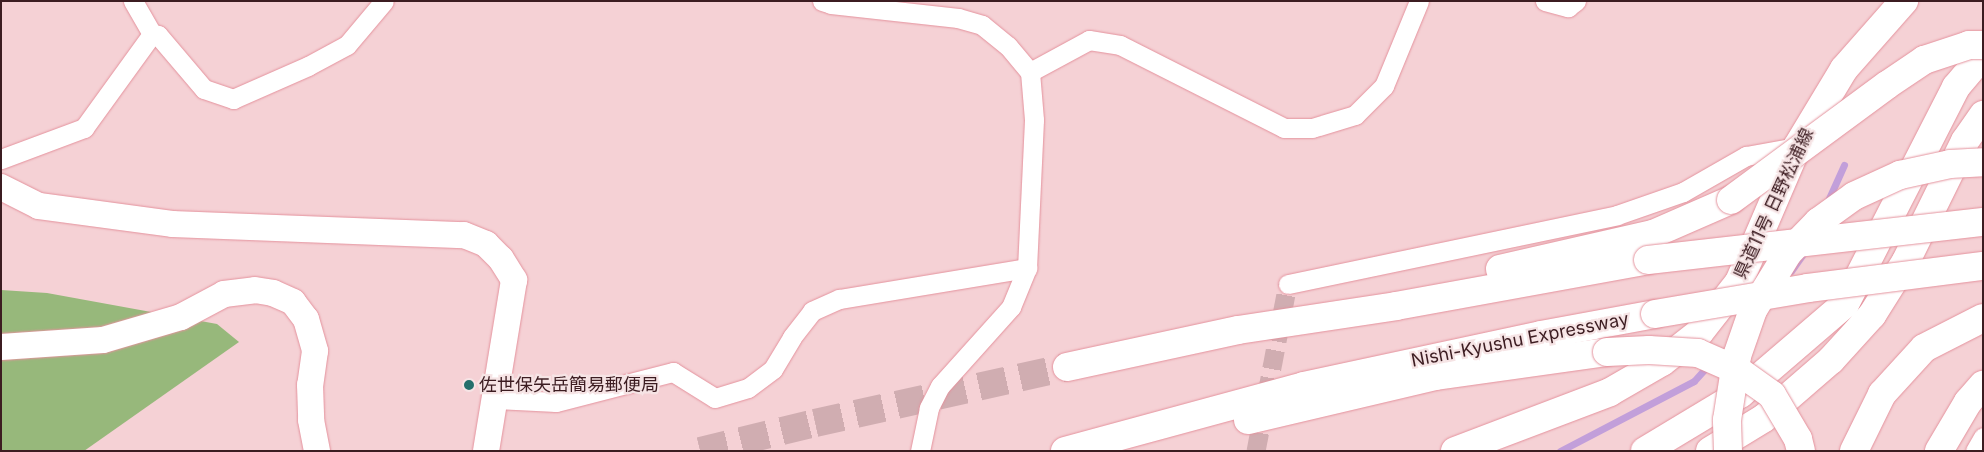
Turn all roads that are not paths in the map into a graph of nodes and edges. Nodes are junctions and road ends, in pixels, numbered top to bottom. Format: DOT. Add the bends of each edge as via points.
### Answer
graph roads {
  1 [pos="133,1"];
  2 [pos="384,1"];
  3 [pos="822,1"];
  4 [pos="1419,1"];
  5 [pos="1545,1"];
  6 [pos="1576,1"];
  7 [pos="1904,1"];
  8 [pos="152,34"];
  9 [pos="1983,45"];
  10 [pos="1983,55"];
  11 [pos="1030,72"];
  12 [pos="1983,115"];
  13 [pos="1797,147"];
  14 [pos="1,159"];
  15 [pos="1983,162"];
  16 [pos="1,188"];
  17 [pos="1983,222"];
  18 [pos="1983,266"];
  19 [pos="1027,268"];
  20 [pos="1288,284"];
  21 [pos="1983,318"];
  22 [pos="1238,330"];
  23 [pos="1,347"];
  24 [pos="1067,367"];
  25 [pos="1983,384"];
  26 [pos="496,399"];
  27 [pos="1983,437"];
  28 [pos="317,451"];
  29 [pos="486,451"];
  30 [pos="920,451"];
  31 [pos="1065,451"];
  32 [pos="1455,451"];
  33 [pos="1645,451"];
  34 [pos="1710,451"];
  35 [pos="1728,451"];
  36 [pos="1800,451"];
  37 [pos="1854,451"];
  38 [pos="1939,451"];
  39 [pos="1975,451"];
  1 -- 8 [label="street"];
  2 -- 8 [label="street" via="347,45 233,99 204,89 158,35"];
  3 -- 11 [label="street" via="958,18 982,25 1008,46"];
  4 -- 11 [label="street" via="1384,86 1355,115 1312,128 1284,128 1120,45 1089,40"];
  5 -- 6 [label="street" via="1568,8"];
  7 -- 13 [label="main road, 県道11号 日野松浦線" via="1844,70"];
  8 -- 14 [label="street" via="84,128"];
  9 -- 22 [label="main road, bridge" via="1969,45 1924,60 1731,200 1653,234"];
  10 -- 33 [label="main road" via="1956,86 1845,304 1740,394"];
  11 -- 19 [label="street" via="1034,120"];
  12 -- 34 [label="main road" via="1965,141 1906,260 1872,315 1830,360 1764,418"];
  13 -- 20 [label="street" via="1746,156 1684,192 1617,215"];
  13 -- 32 [label="main road, 県道11号 日野松浦線" via="1739,282 1699,333 1662,362 1610,392"];
  15 -- 35 [label="main road, bridge" via="1950,164 1900,175 1854,196 1818,222 1788,253 1753,310 1737,356 1728,420"];
  16 -- 26 [label="street" via="39,206 172,224 464,235 486,244 502,259 514,280"];
  17 -- 22 [label="main road, bridge" via="1648,260 1396,306"];
  18 -- 31 [label="main road, Nishi-Kyushu Expressway, bridge" via="1822,286 1541,335 1304,386"];
  19 -- 26 [label="street" via="839,299 812,311 773,369 748,388 714,398 673,372 556,402"];
  19 -- 30 [label="street" via="1010,307 940,386 929,408"];
  21 -- 37 [label="main road" via="1924,348 1882,394"];
  22 -- 24 [label="main road"];
  23 -- 28 [label="street" via="103,340 181,317 224,294 255,290 273,293 293,302 306,319 316,351 310,385 311,420"];
  25 -- 38 [label="main road" via="1968,402"];
  26 -- 29 [label="street"];
  27 -- 39 [label="street"];
  31 -- 36 [label="main road, bridge" via="1195,433 1436,376 1607,352 1649,350 1698,353 1737,370 1772,394 1798,439"];
}
